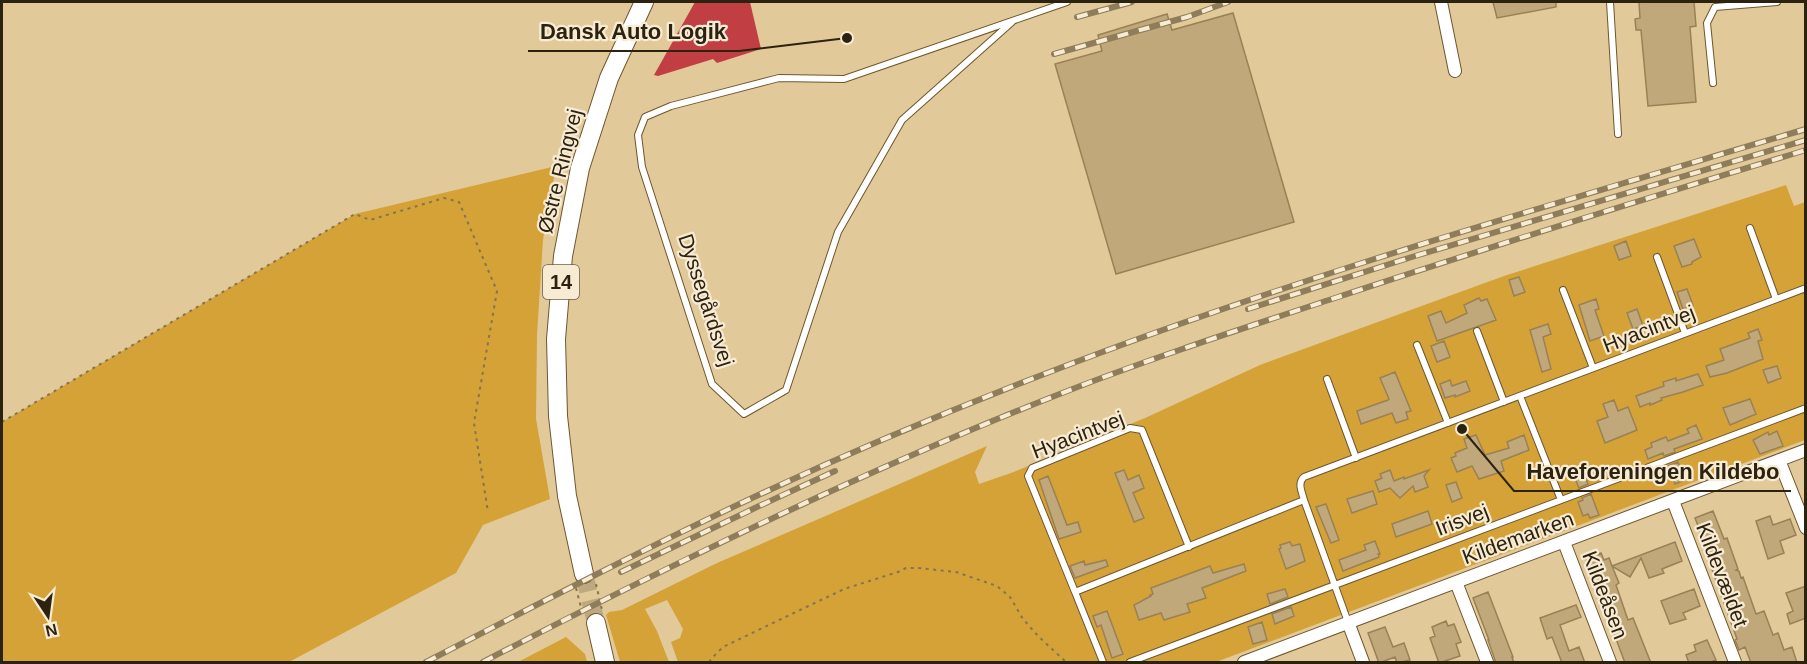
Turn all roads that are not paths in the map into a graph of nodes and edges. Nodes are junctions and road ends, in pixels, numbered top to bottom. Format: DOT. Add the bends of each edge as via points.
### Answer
graph roads {
  1 [pos="644,2"];
  2 [pos="1067,2"];
  3 [pos="1441,2"];
  4 [pos="1610,2"];
  5 [pos="1777,2"];
  6 [pos="1012,22"];
  7 [pos="1455,71"];
  8 [pos="1713,83"];
  9 [pos="1618,134"];
  10 [pos="1750,228"];
  11 [pos="1657,257"];
  12 [pos="1806,288"];
  13 [pos="1563,290"];
  14 [pos="1776,299"];
  15 [pos="1477,331"];
  16 [pos="1684,333"];
  17 [pos="1417,345"];
  18 [pos="1593,368"];
  19 [pos="1327,379"];
  20 [pos="1520,396"];
  21 [pos="1504,402"];
  22 [pos="1806,408"];
  23 [pos="1448,423"];
  24 [pos="1806,450"];
  25 [pos="1356,458"];
  26 [pos="1779,460"];
  27 [pos="1304,500"];
  28 [pos="1561,500"];
  29 [pos="1673,501"];
  30 [pos="1806,528"];
  31 [pos="1564,542"];
  32 [pos="1189,547"];
  33 [pos="590,578"];
  34 [pos="1456,582"];
  35 [pos="1335,586"];
  36 [pos="1075,592"];
  37 [pos="599,618"];
  38 [pos="1348,622"];
  39 [pos="605,663"];
  40 [pos="1103,663"];
  41 [pos="1130,663"];
  42 [pos="1244,663"];
  43 [pos="1363,663"];
  44 [pos="1486,663"];
  45 [pos="1610,663"];
  46 [pos="1735,663"];
  1 -- 33 [label="main road, Østre Ringvej / 14" via="609,78 580,168 563,256 556,339 558,416 567,496"];
  2 -- 6 [label="lane, Dyssegårdsvej"];
  3 -- 7 [label="street"];
  4 -- 9 [label="lane"];
  5 -- 8 [label="lane" via="1715,7 1707,23"];
  6 -- 6 [label="lane, Dyssegårdsvej" via="902,120 838,232 786,390 744,414 712,384 642,167 638,135 645,117 671,106 779,78 844,79"];
  10 -- 14 [label="lane"];
  11 -- 16 [label="lane"];
  12 -- 14 [label="lane, Hyacintvej"];
  13 -- 18 [label="lane"];
  14 -- 16 [label="lane, Hyacintvej"];
  15 -- 21 [label="lane"];
  16 -- 18 [label="lane, Hyacintvej"];
  17 -- 23 [label="lane"];
  18 -- 20 [label="lane, Hyacintvej"];
  19 -- 25 [label="lane"];
  20 -- 21 [label="lane, Hyacintvej"];
  20 -- 28 [label="lane"];
  21 -- 23 [label="lane, Hyacintvej"];
  22 -- 28 [label="lane, Irisvej"];
  23 -- 25 [label="lane, Hyacintvej"];
  24 -- 26 [label="street, Kildemarken"];
  25 -- 27 [label="lane, Hyacintvej" via="1300,480"];
  26 -- 29 [label="street, Kildemarken"];
  26 -- 30 [label="street"];
  27 -- 32 [label="lane"];
  27 -- 35 [label="lane"];
  28 -- 35 [label="lane, Irisvej"];
  29 -- 31 [label="street, Kildemarken"];
  29 -- 46 [label="street, Kildevældet"];
  31 -- 34 [label="street, Kildemarken"];
  31 -- 45 [label="street, Kildeåsen"];
  32 -- 36 [label="lane"];
  32 -- 36 [label="lane, Hyacintvej" via="1142,430 1130,428 1082,446 1032,468 1028,476"];
  34 -- 38 [label="street, Kildemarken"];
  34 -- 44 [label="street"];
  35 -- 38 [label="lane"];
  35 -- 41 [label="lane, Irisvej"];
  36 -- 40 [label="lane, Hyacintvej"];
  37 -- 39 [label="main road"];
  38 -- 42 [label="street, Kildemarken"];
  38 -- 43 [label="street"];
}
